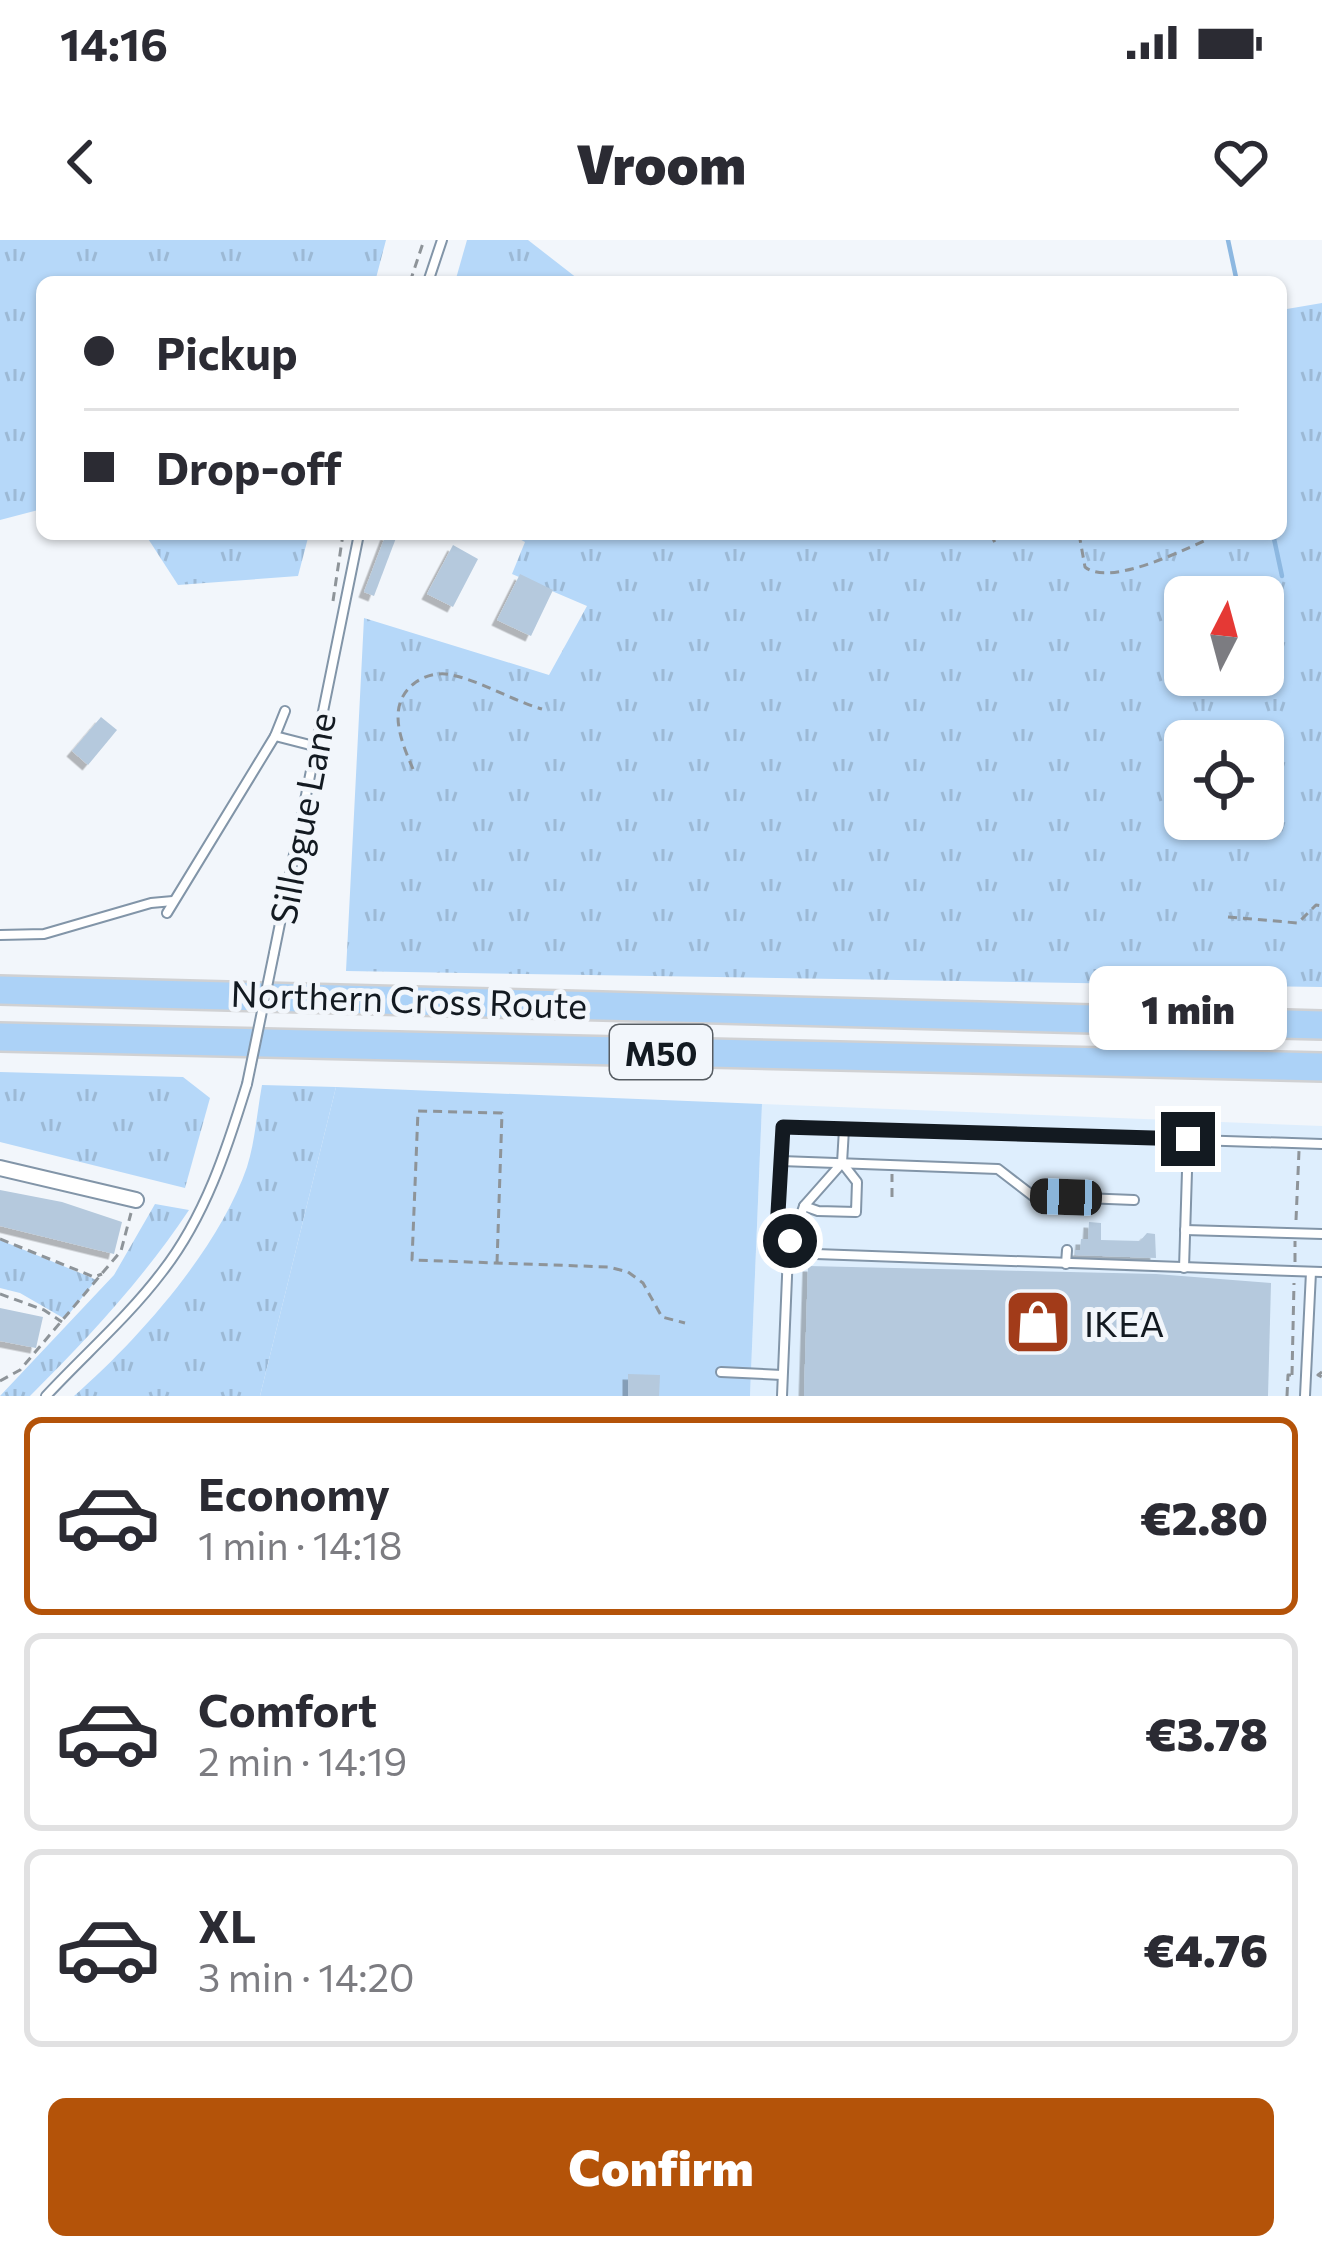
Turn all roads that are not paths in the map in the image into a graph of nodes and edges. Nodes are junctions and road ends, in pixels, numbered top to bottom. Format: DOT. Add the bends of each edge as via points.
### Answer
graph roads {
  1 [pos="442,240"];
  2 [pos="430,276"];
  3 [pos="357,540"];
  4 [pos="285,711"];
  5 [pos="274,736"];
  6 [pos="315,746"];
  7 [pos="174,901"];
  8 [pos="167,913"];
  9 [pos="0,935"];
  10 [pos="0,990"];
  11 [pos="887,1011"];
  12 [pos="1322,1011"];
  13 [pos="1322,1025"];
  14 [pos="0,1037"];
  15 [pos="1322,1067"];
  16 [pos="844,1129"];
  17 [pos="1188,1139"];
  18 [pos="1322,1144"];
  19 [pos="781,1161"];
  20 [pos="842,1163"];
  21 [pos="0,1168"];
  22 [pos="136,1200"];
  23 [pos="1134,1200"];
  24 [pos="804,1206"];
  25 [pos="1185,1230"];
  26 [pos="1322,1234"];
  27 [pos="1067,1250"];
  28 [pos="788,1253"];
  29 [pos="1066,1264"];
  30 [pos="1184,1268"];
  31 [pos="1311,1272"];
  32 [pos="1322,1272"];
  33 [pos="722,1372"];
  34 [pos="782,1375"];
  35 [pos="46,1396"];
  36 [pos="782,1396"];
  37 [pos="1305,1396"];
  1 -- 2 [label="lane"];
  3 -- 6 [label="lane, Sillogue Lane"];
  4 -- 5 [label="lane"];
  5 -- 6 [label="lane"];
  5 -- 7 [label="lane"];
  6 -- 35 [label="lane, Sillogue Lane, bridge" via="226,1154 165,1270"];
  7 -- 8 [label="lane"];
  7 -- 9 [label="lane" via="44,934"];
  10 -- 11 [label="highway, Northern Cross Route / M50"];
  11 -- 12 [label="highway"];
  11 -- 13 [label="highway, Northern Cross Route / M50"];
  14 -- 15 [label="highway, Northern Cross Route / M50"];
  16 -- 17 [label="lane"];
  16 -- 19 [label="lane" via="783,1127"];
  16 -- 20 [label="lane"];
  17 -- 18 [label="lane"];
  17 -- 25 [label="lane"];
  19 -- 20 [label="lane"];
  19 -- 28 [label="lane" via="776,1247"];
  20 -- 23 [label="lane" via="998,1169 1033,1196"];
  20 -- 24 [label="lane"];
  20 -- 24 [label="lane" via="857,1182 856,1212"];
  21 -- 22 [label="street"];
  24 -- 28 [label="lane"];
  25 -- 26 [label="lane"];
  25 -- 30 [label="lane"];
  27 -- 29 [label="lane"];
  28 -- 29 [label="lane"];
  28 -- 34 [label="lane"];
  29 -- 30 [label="lane"];
  30 -- 31 [label="lane"];
  31 -- 32 [label="lane"];
  31 -- 37 [label="lane"];
  33 -- 34 [label="lane"];
  34 -- 36 [label="lane"];
}
